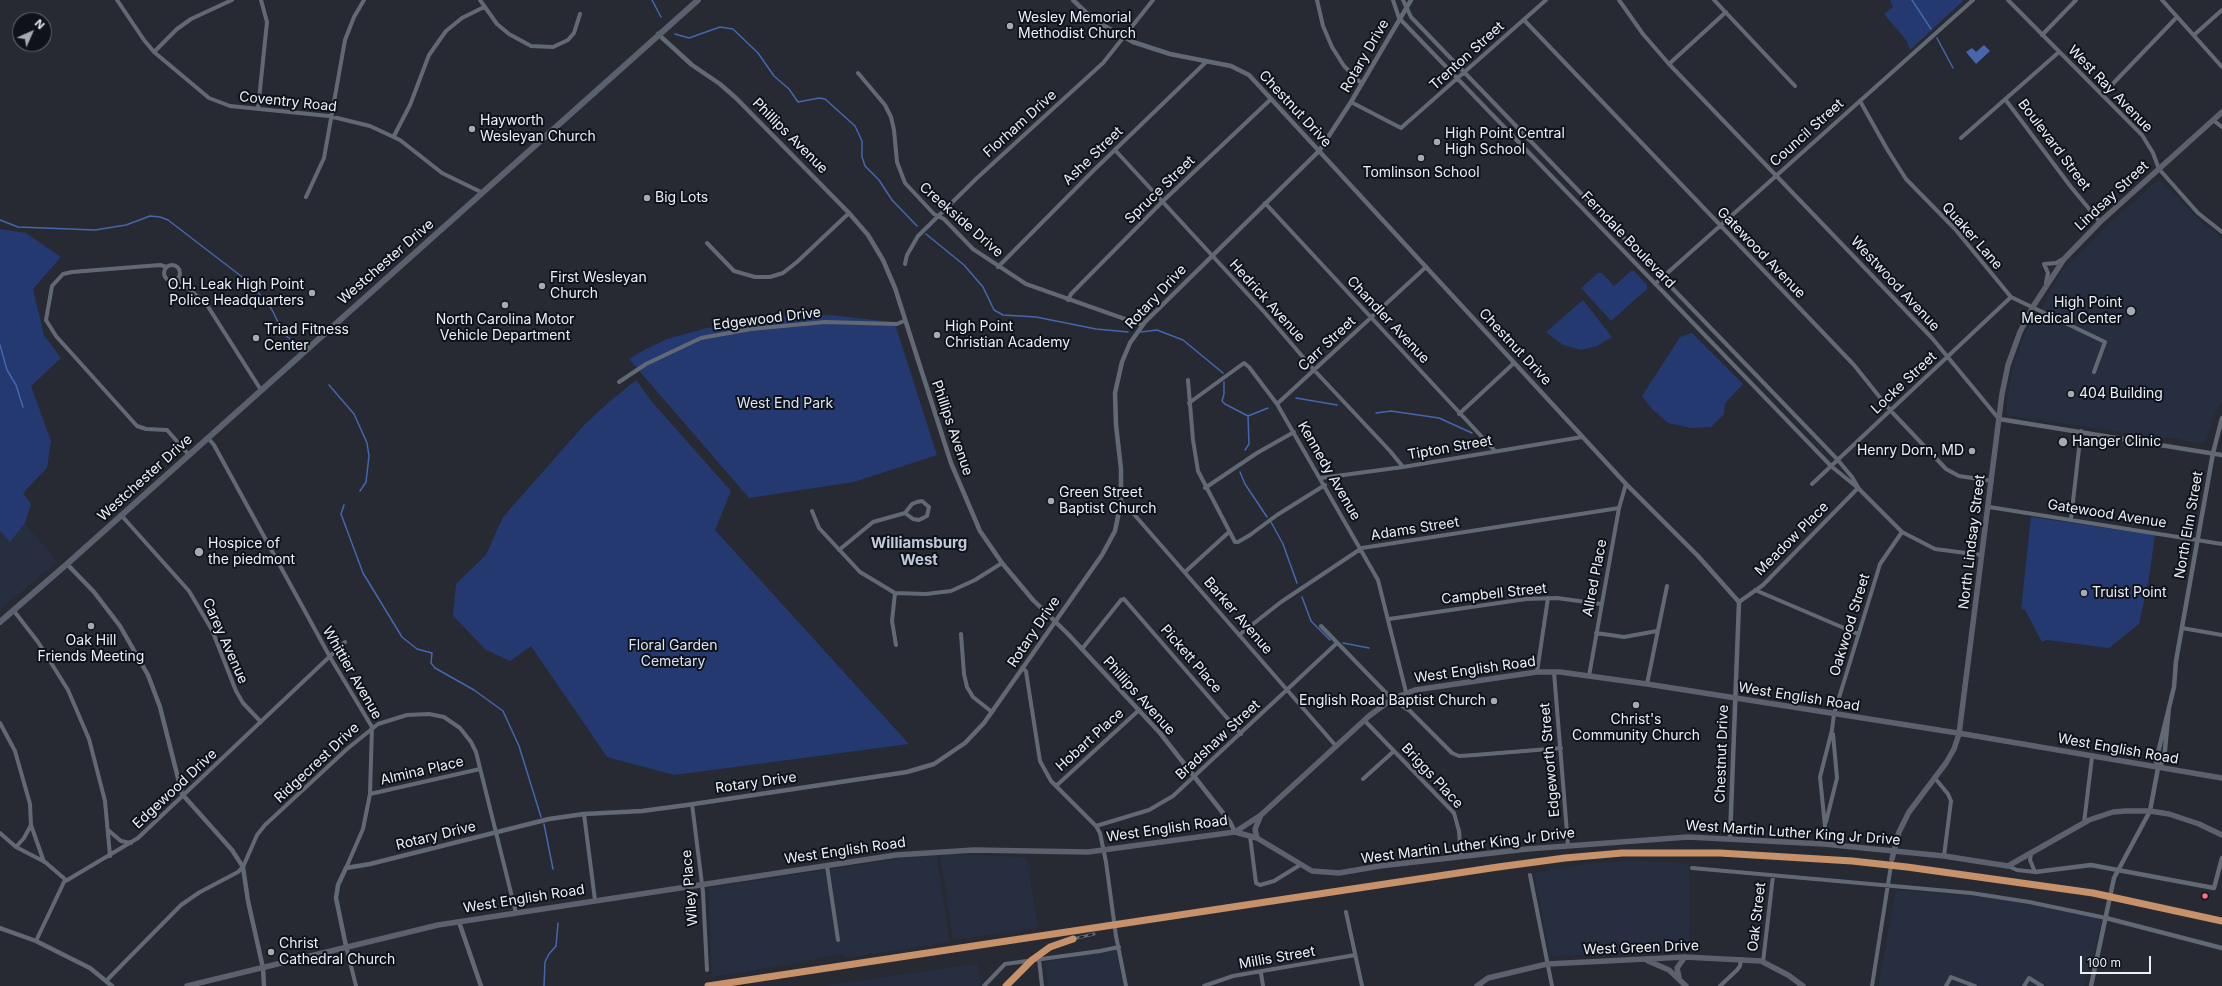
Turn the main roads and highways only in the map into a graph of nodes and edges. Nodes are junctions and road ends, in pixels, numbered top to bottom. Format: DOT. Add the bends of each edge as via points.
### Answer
graph roads {
  1 [pos="698,0"];
  2 [pos="2222,112"];
  3 [pos="2032,308"];
  4 [pos="0,622"];
  5 [pos="1959,734"];
  6 [pos="2222,778"];
  7 [pos="1261,815"];
  8 [pos="1235,832"];
  9 [pos="2222,835"];
  10 [pos="1257,838"];
  11 [pos="1893,851"];
  12 [pos="1892,859"];
  13 [pos="1685,957"];
  14 [pos="1646,960"];
  15 [pos="1679,977"];
  16 [pos="187,986"];
  17 [pos="1477,986"];
  18 [pos="1686,986"];
  19 [pos="1803,986"];
  1 -- 4 [label="main road, Westchester Drive"];
  2 -- 3 [label="main road, Lindsay Street" via="2100,222 2064,259"];
  3 -- 5 [label="main road, North Lindsay Street" via="2020,332 2008,367 1999,419"];
  5 -- 6 [label="main road, West English Road"];
  5 -- 7 [label="main road, West English Road" via="1647,684 1537,672 1406,692 1392,699 1364,720"];
  5 -- 11 [label="main road, North Lindsay Street" via="1954,749 1909,812"];
  7 -- 8 [label="main road, West English Road"];
  7 -- 10 [label="main road" via="1255,829"];
  8 -- 10 [label="main road, West Martin Luther King Jr Drive"];
  8 -- 16 [label="main road, West English Road" via="1103,851 927,852 595,900 459,922 346,946"];
  9 -- 11 [label="main road, West Martin Luther King Jr Drive" via="2186,818 2150,811 2113,812 2084,823 2008,866"];
  10 -- 11 [label="main road, West Martin Luther King Jr Drive" via="1312,871 1339,874 1460,856 1688,837 1824,844"];
  11 -- 12 [label="main road, North Lindsay Street"];
  13 -- 14 [label="main road, West Green Drive"];
  13 -- 15 [label="main road" via="1677,968"];
  13 -- 19 [label="main road, West Green Drive" via="1763,962"];
  14 -- 15 [label="main road"];
  14 -- 17 [label="main road, West Green Drive" via="1547,964 1488,978"];
  15 -- 18 [label="main road"];
}
